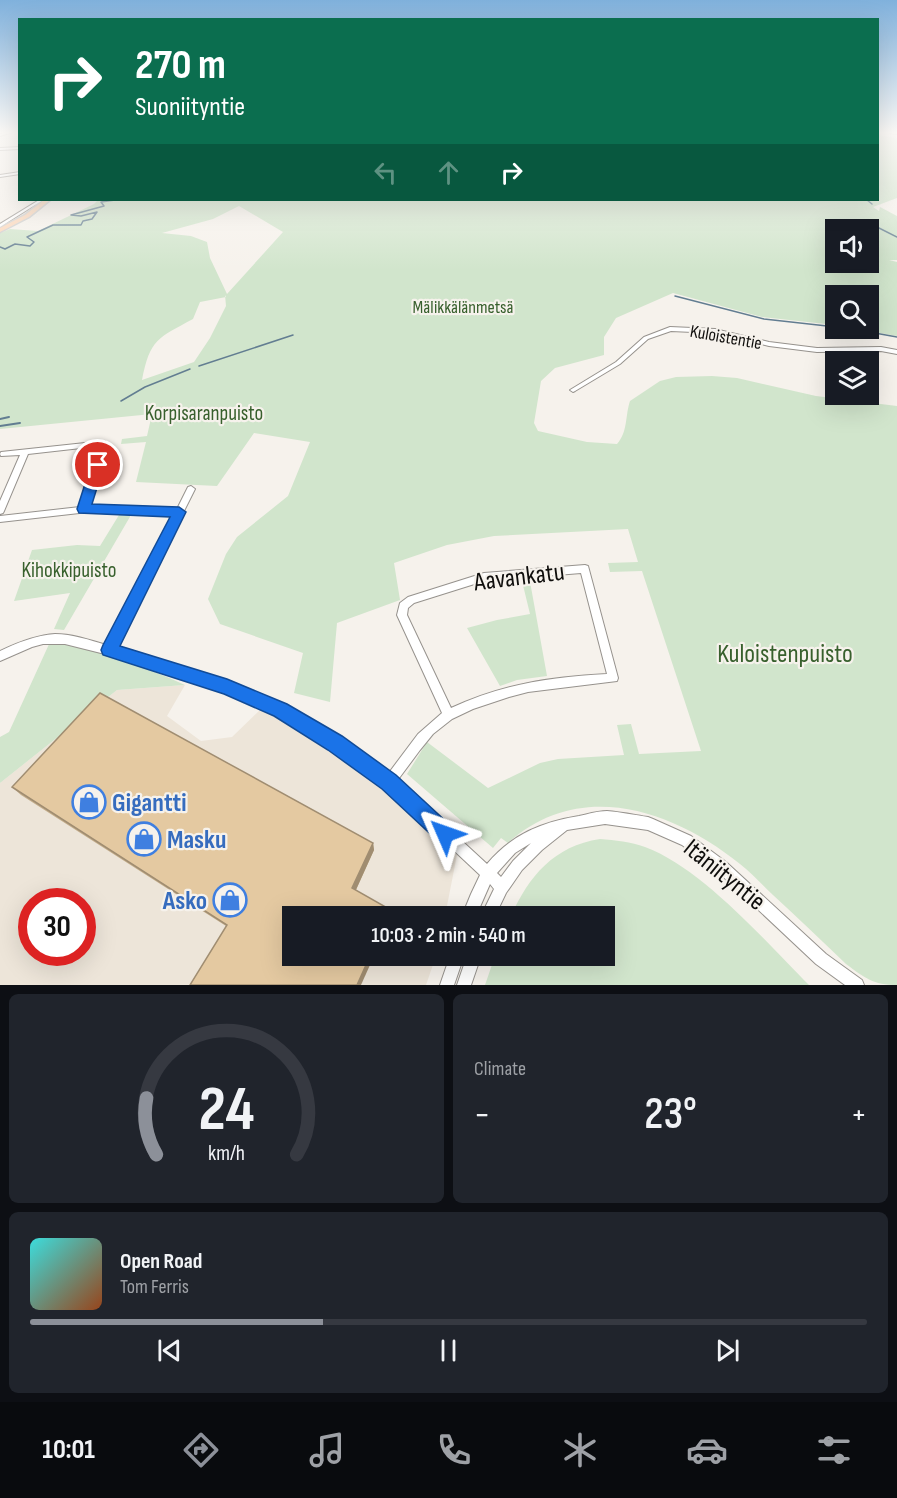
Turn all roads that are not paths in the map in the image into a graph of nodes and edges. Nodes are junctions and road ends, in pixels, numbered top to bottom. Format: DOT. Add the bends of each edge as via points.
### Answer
graph roads {
  1 [pos="42,201"];
  2 [pos="0,228"];
  3 [pos="897,352"];
  4 [pos="573,390"];
  5 [pos="25,452"];
  6 [pos="4,454"];
  7 [pos="191,489"];
  8 [pos="84,509"];
  9 [pos="0,511"];
  10 [pos="179,512"];
  11 [pos="0,519"];
  12 [pos="109,650"];
  13 [pos="0,656"];
  14 [pos="448,715"];
  15 [pos="389,782"];
  16 [pos="570,822"];
  17 [pos="487,873"];
  18 [pos="502,887"];
  19 [pos="474,906"];
  20 [pos="493,906"];
  21 [pos="453,966"];
  22 [pos="471,966"];
  23 [pos="447,985"];
  24 [pos="464,985"];
  25 [pos="857,985"];
  1 -- 2 [label="main road" via="27,216"];
  3 -- 4 [label="street, Kuloistentie" via="816,350 715,331 670,329 646,338 618,363"];
  5 -- 6 [label="street"];
  5 -- 8 [label="street" via="104,443"];
  5 -- 9 [label="street"];
  7 -- 10 [label="street"];
  8 -- 10 [label="street"];
  8 -- 11 [label="street"];
  10 -- 12 [label="street"];
  12 -- 13 [label="street" via="48,638"];
  12 -- 15 [label="street" via="260,700 335,743"];
  14 -- 14 [label="street, Aavankatu" via="402,615 406,602 484,577 585,569 613,678 516,688"];
  14 -- 15 [label="street, Aavankatu" via="410,750"];
  15 -- 17 [label="street"];
  16 -- 17 [label="street, Itäniityntie" via="520,840"];
  16 -- 18 [label="street, Itäniityntie" via="525,855"];
  16 -- 25 [label="street, Itäniityntie" via="598,817 634,820 694,844 726,868 824,962"];
  17 -- 18 [label="street"];
  17 -- 19 [label="street, Itäniityntie"];
  18 -- 20 [label="street, Itäniityntie"];
  21 -- 23 [label="street"];
  22 -- 24 [label="street"];
}
